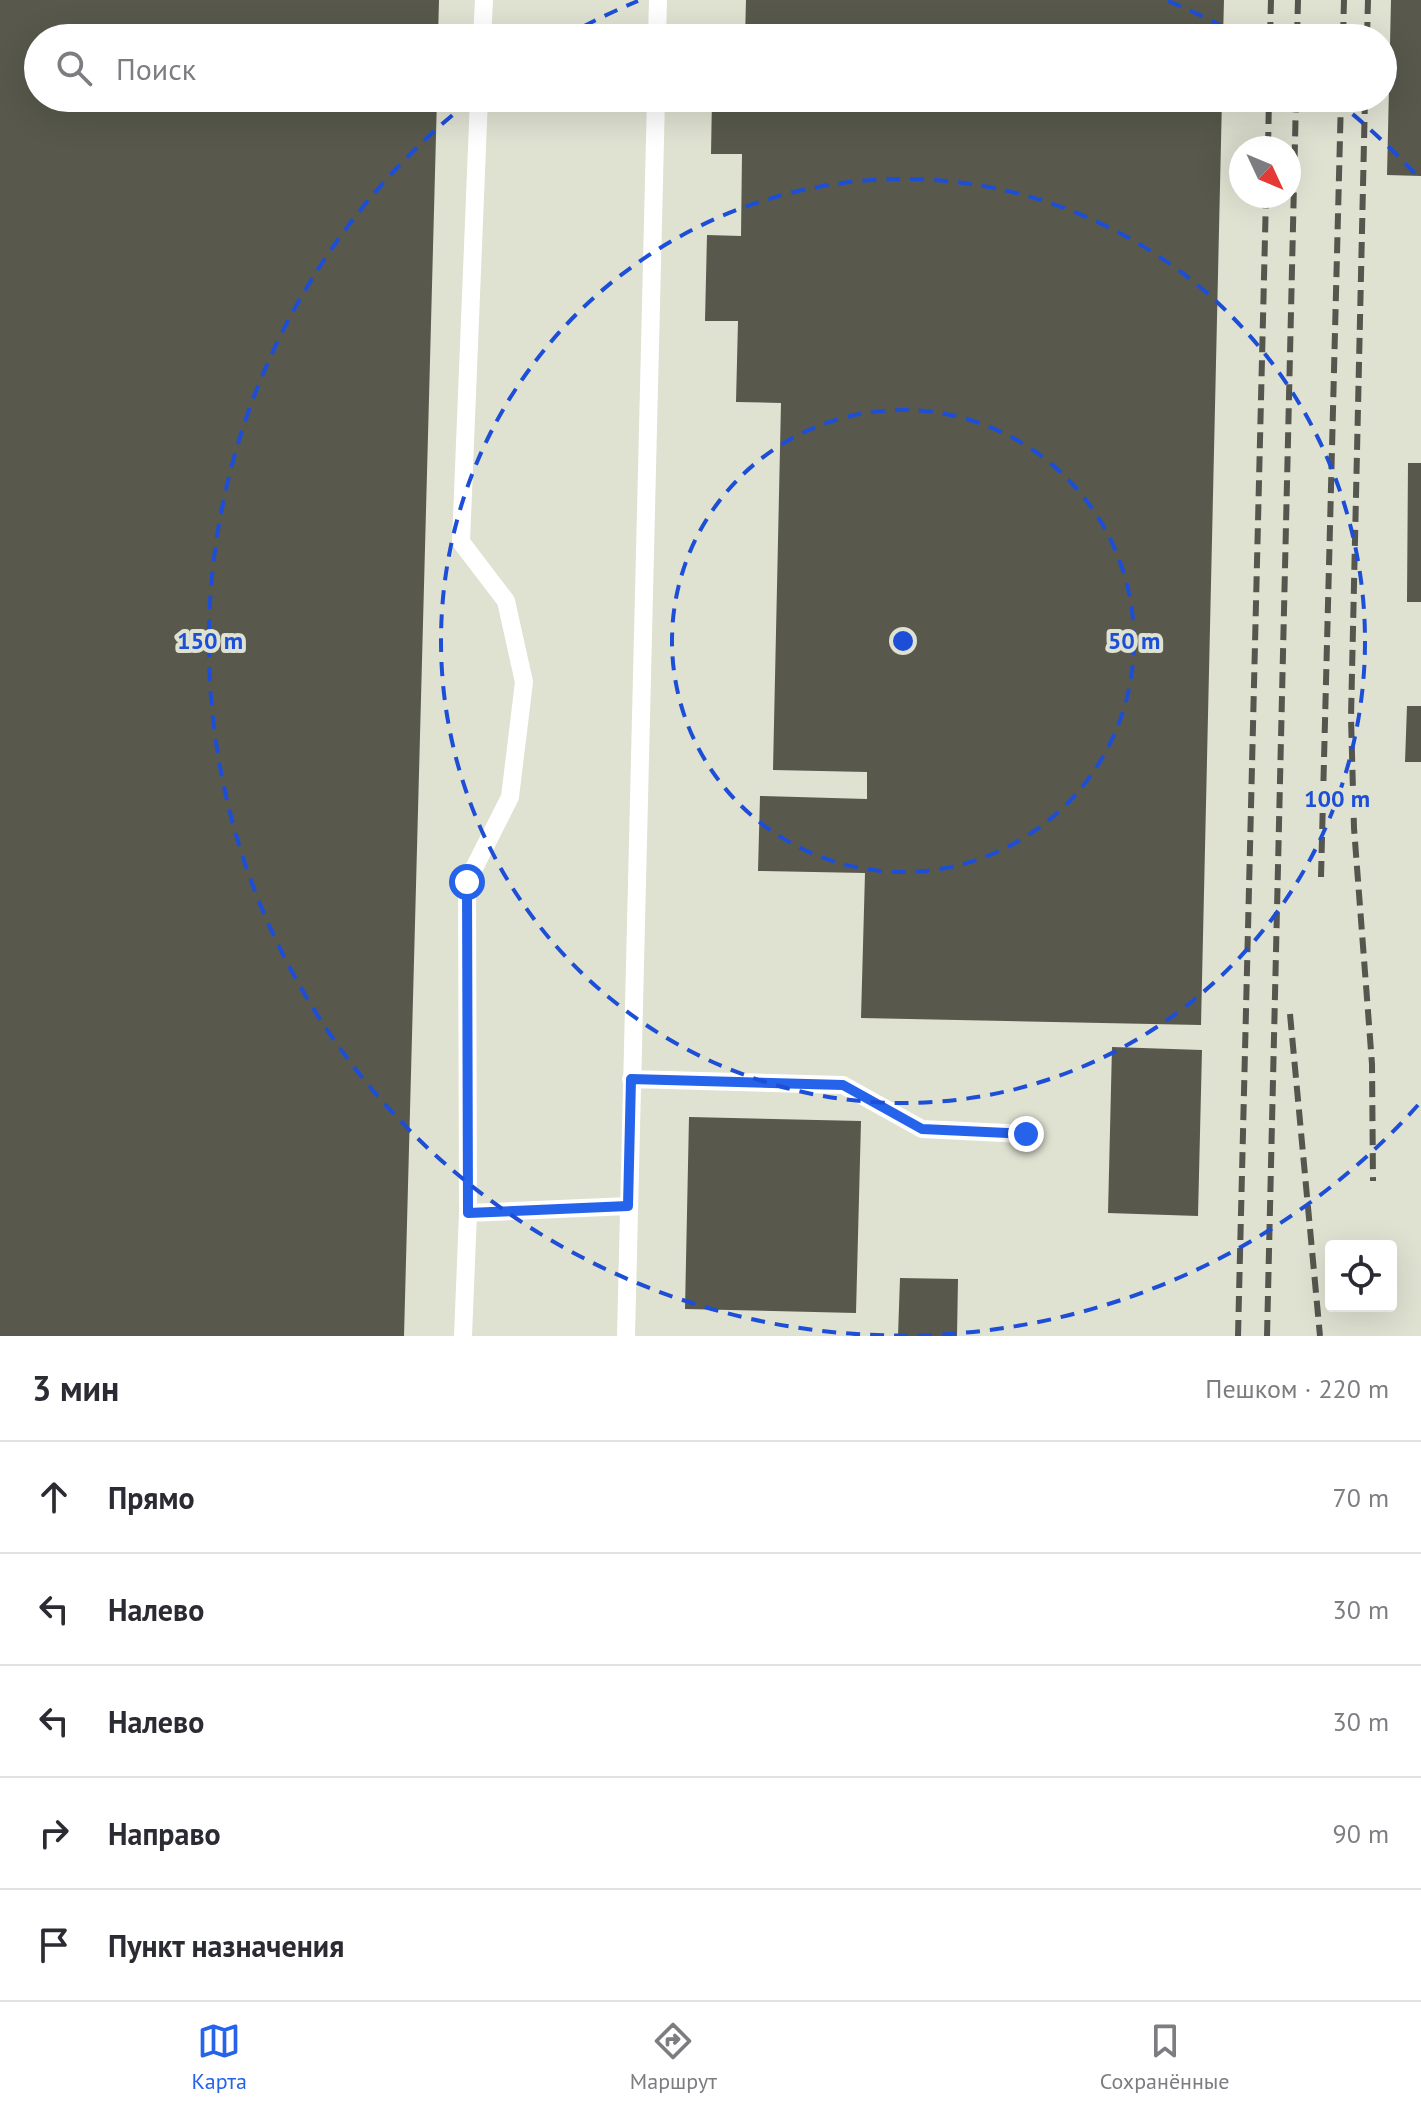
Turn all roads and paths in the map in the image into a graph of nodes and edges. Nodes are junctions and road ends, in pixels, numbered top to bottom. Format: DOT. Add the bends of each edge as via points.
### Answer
graph roads {
  1 [pos="484,0"];
  2 [pos="658,0"];
  3 [pos="483,24"];
  4 [pos="657,24"];
  5 [pos="478,112"];
  6 [pos="656,112"];
  7 [pos="631,1079"];
  8 [pos="1026,1134"];
  9 [pos="628,1206"];
  10 [pos="468,1213"];
  11 [pos="463,1336"];
  12 [pos="626,1336"];
  1 -- 3 [label="lane"];
  2 -- 4 [label="lane"];
  5 -- 10 [label="lane" via="461,542 506,601 524,682 510,797 467,882"];
  6 -- 7 [label="lane"];
  7 -- 8 [label="lane" via="843,1085 922,1129"];
  7 -- 9 [label="lane"];
  9 -- 10 [label="lane"];
  9 -- 12 [label="lane"];
  10 -- 11 [label="lane"];
}
